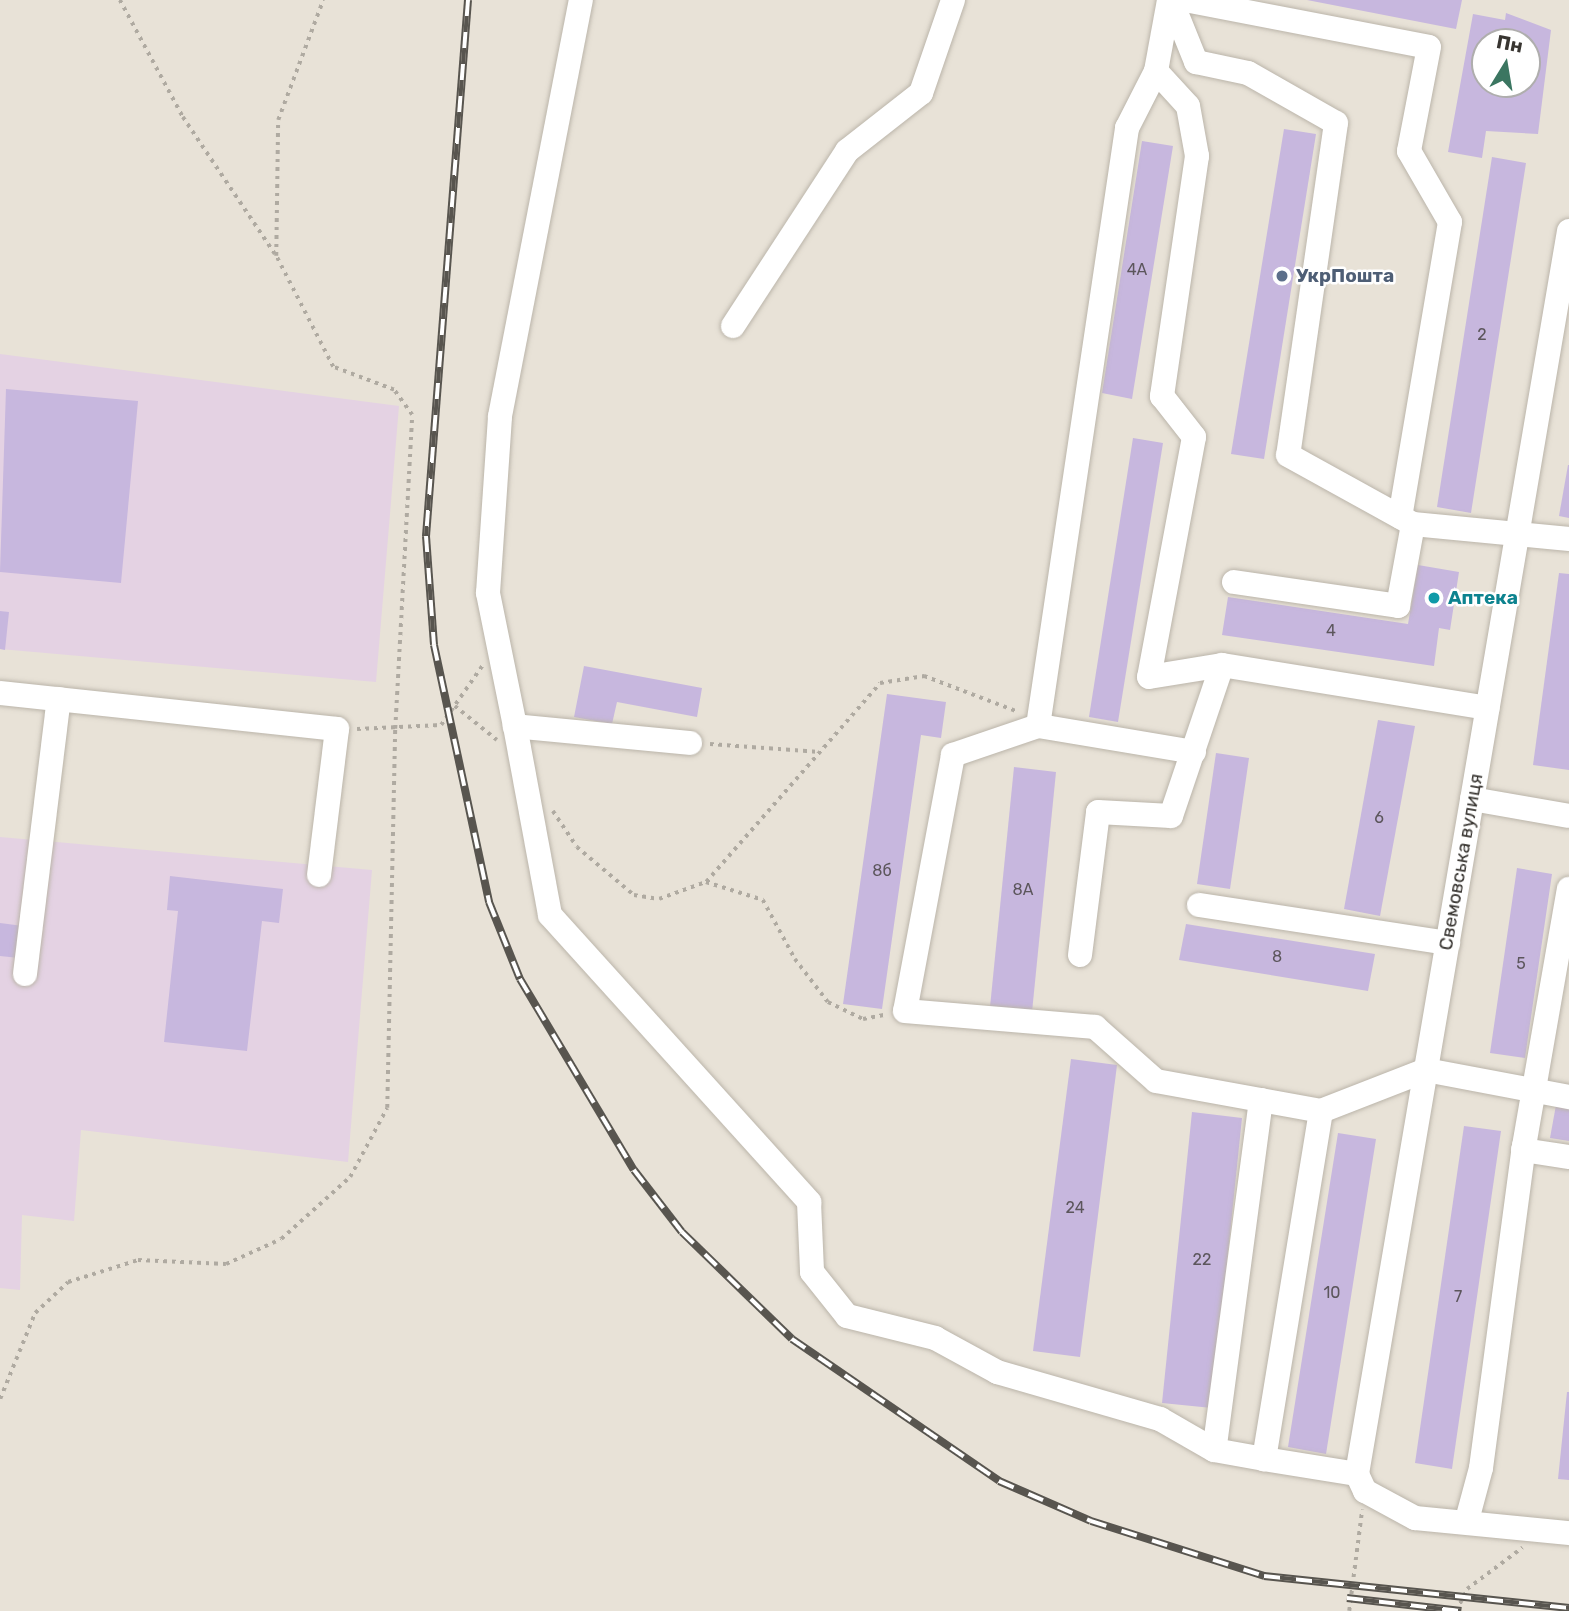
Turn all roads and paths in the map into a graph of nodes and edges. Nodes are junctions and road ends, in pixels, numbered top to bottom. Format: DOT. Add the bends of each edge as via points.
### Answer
graph roads {
  1 [pos="120,0"];
  2 [pos="323,0"];
  3 [pos="581,0"];
  4 [pos="953,0"];
  5 [pos="1170,0"];
  6 [pos="1185,0"];
  7 [pos="1156,71"];
  8 [pos="1569,231"];
  9 [pos="276,256"];
  10 [pos="733,326"];
  11 [pos="1406,520"];
  12 [pos="1518,532"];
  13 [pos="1569,539"];
  14 [pos="1234,582"];
  15 [pos="498,641"];
  16 [pos="1223,666"];
  17 [pos="0,693"];
  18 [pos="59,699"];
  19 [pos="455,706"];
  20 [pos="1488,708"];
  21 [pos="1039,719"];
  22 [pos="515,726"];
  23 [pos="337,729"];
  24 [pos="394,729"];
  25 [pos="690,743"];
  26 [pos="820,752"];
  27 [pos="1194,752"];
  28 [pos="517,757"];
  29 [pos="1472,799"];
  30 [pos="547,802"];
  31 [pos="1569,816"];
  32 [pos="319,875"];
  33 [pos="706,882"];
  34 [pos="1569,889"];
  35 [pos="1199,905"];
  36 [pos="1448,943"];
  37 [pos="1080,955"];
  38 [pos="26,974"];
  39 [pos="905,1011"];
  40 [pos="1426,1070"];
  41 [pos="1534,1094"];
  42 [pos="1569,1097"];
  43 [pos="1261,1100"];
  44 [pos="1321,1111"];
  45 [pos="1523,1150"];
  46 [pos="1569,1157"];
  47 [pos="0,1399"];
  48 [pos="1214,1450"];
  49 [pos="1264,1459"];
  50 [pos="1361,1482"];
  51 [pos="1467,1520"];
  52 [pos="1558,1531"];
  53 [pos="1349,1611"];
  54 [pos="1457,1611"];
  1 -- 9 [label="path" via="183,117"];
  2 -- 9 [label="path" via="278,120"];
  3 -- 15 [label="street" via="500,416 488,593"];
  4 -- 10 [label="street" via="921,93 847,151"];
  5 -- 7 [label="street"];
  5 -- 11 [label="street" via="1196,62 1248,73 1336,123 1288,455"];
  6 -- 11 [label="street" via="1429,47 1409,151 1450,222"];
  7 -- 16 [label="street" via="1188,106 1197,156 1162,396 1194,437 1149,677"];
  7 -- 21 [label="street" via="1128,128"];
  8 -- 12 [label="street, Свемовська вулиця"];
  9 -- 24 [label="path" via="333,367 394,390 412,415"];
  11 -- 12 [label="street"];
  11 -- 14 [label="street" via="1398,606"];
  12 -- 13 [label="street"];
  12 -- 20 [label="street, Свемовська вулиця"];
  15 -- 19 [label="path"];
  15 -- 22 [label="street"];
  16 -- 20 [label="street"];
  16 -- 27 [label="street"];
  17 -- 18 [label="street"];
  18 -- 23 [label="street"];
  18 -- 38 [label="street"];
  19 -- 24 [label="path" via="441,725"];
  19 -- 28 [label="path"];
  20 -- 29 [label="street, Свемовська вулиця"];
  21 -- 26 [label="path" via="1003,710 924,676 880,682"];
  21 -- 27 [label="street"];
  21 -- 39 [label="street" via="953,755"];
  22 -- 25 [label="street"];
  22 -- 28 [label="street"];
  23 -- 24 [label="path"];
  23 -- 32 [label="street"];
  24 -- 47 [label="path" via="387,1108 350,1177 281,1239 226,1264 138,1260 68,1282 35,1313"];
  25 -- 26 [label="path"];
  26 -- 33 [label="path"];
  27 -- 37 [label="street" via="1171,816 1098,812"];
  28 -- 48 [label="street" via="550,915 809,1202 812,1272 847,1316 935,1338 997,1371 1160,1419"];
  29 -- 31 [label="street"];
  29 -- 36 [label="street, Свемовська вулиця"];
  30 -- 33 [label="path" via="577,847 634,895 659,899"];
  33 -- 39 [label="path" via="763,900 794,959 828,1002 863,1020"];
  34 -- 41 [label="street"];
  35 -- 36 [label="street"];
  36 -- 40 [label="street, Свемовська вулиця"];
  39 -- 43 [label="street" via="1095,1027 1156,1081"];
  40 -- 41 [label="street"];
  40 -- 44 [label="street"];
  40 -- 50 [label="street, Свемовська вулиця"];
  41 -- 42 [label="street"];
  41 -- 45 [label="street"];
  43 -- 44 [label="street"];
  43 -- 48 [label="street"];
  44 -- 49 [label="street"];
  45 -- 46 [label="street"];
  45 -- 51 [label="street" via="1481,1468"];
  48 -- 49 [label="street"];
  49 -- 50 [label="street"];
  50 -- 51 [label="street" via="1415,1518"];
  50 -- 53 [label="path"];
  51 -- 52 [label="street"];
  52 -- 54 [label="path" via="1467,1589"];
}
